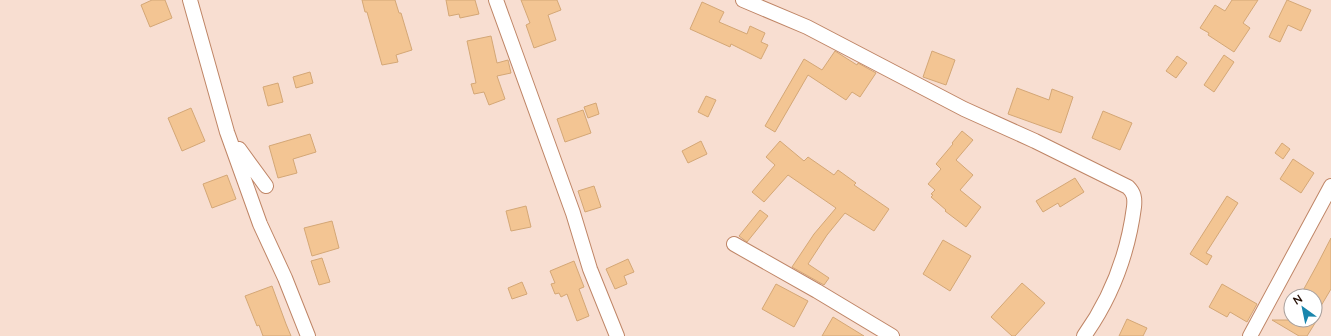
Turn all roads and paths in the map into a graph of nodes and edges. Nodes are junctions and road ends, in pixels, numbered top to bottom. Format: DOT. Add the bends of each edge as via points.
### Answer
graph roads {
  1 [pos="190,0"];
  2 [pos="496,0"];
  3 [pos="743,0"];
  4 [pos="227,132"];
  5 [pos="266,186"];
  6 [pos="1331,186"];
  7 [pos="734,244"];
  8 [pos="308,336"];
  9 [pos="616,336"];
  10 [pos="892,336"];
  11 [pos="1084,336"];
  12 [pos="1250,336"];
  1 -- 4 [label="street"];
  2 -- 9 [label="street" via="573,213 590,270"];
  3 -- 11 [label="street" via="806,27 964,109 1128,187 1135,200 1124,258 1109,292"];
  4 -- 5 [label="street"];
  4 -- 8 [label="street" via="260,224"];
  6 -- 12 [label="street"];
  7 -- 10 [label="street"];
}
